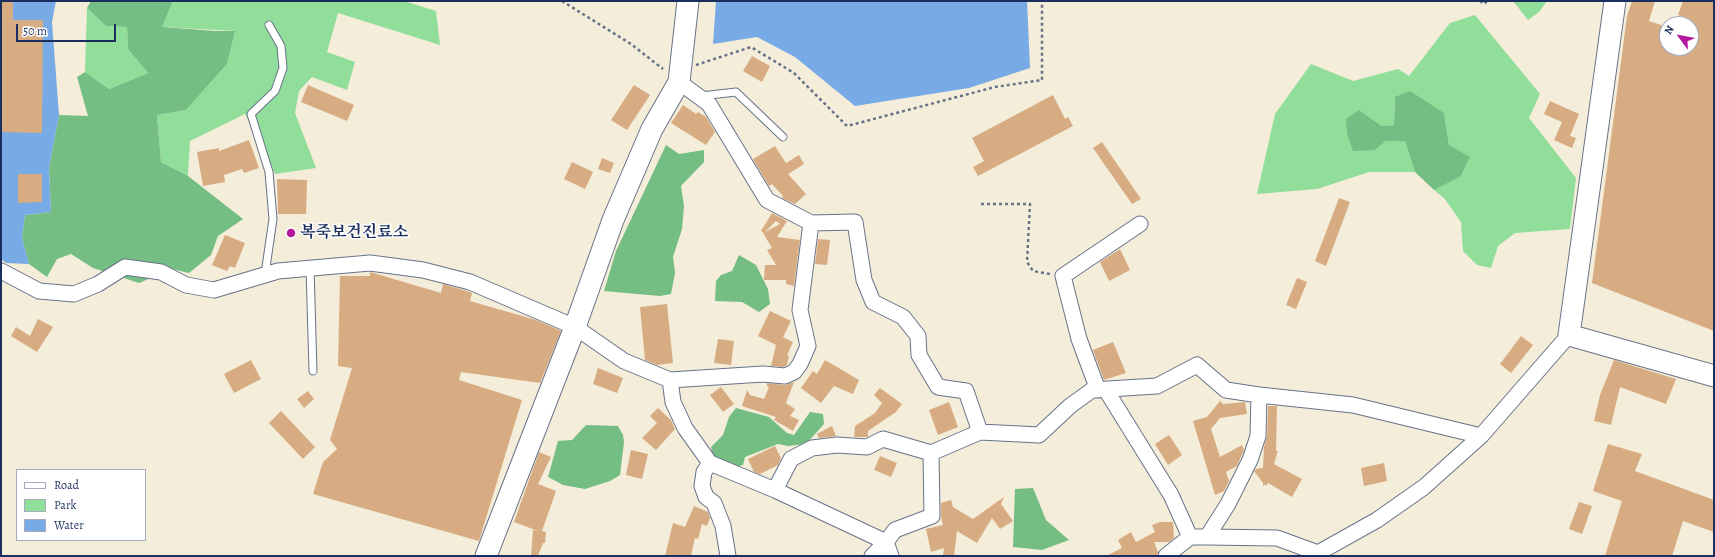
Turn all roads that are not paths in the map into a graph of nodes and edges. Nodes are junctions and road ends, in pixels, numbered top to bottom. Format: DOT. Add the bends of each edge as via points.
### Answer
graph roads {
  1 [pos="688,1"];
  2 [pos="1615,1"];
  3 [pos="269,25"];
  4 [pos="680,76"];
  5 [pos="698,96"];
  6 [pos="782,137"];
  7 [pos="811,223"];
  8 [pos="1140,224"];
  9 [pos="310,268"];
  10 [pos="1,271"];
  11 [pos="265,274"];
  12 [pos="575,327"];
  13 [pos="1569,335"];
  14 [pos="313,372"];
  15 [pos="1714,376"];
  16 [pos="670,380"];
  17 [pos="1102,390"];
  18 [pos="1259,394"];
  19 [pos="980,432"];
  20 [pos="1481,436"];
  21 [pos="931,453"];
  22 [pos="710,463"];
  23 [pos="775,490"];
  24 [pos="1190,537"];
  25 [pos="1207,537"];
  26 [pos="889,549"];
  27 [pos="486,556"];
  28 [pos="728,556"];
  29 [pos="872,556"];
  30 [pos="1166,556"];
  1 -- 4 [label="street"];
  2 -- 13 [label="street"];
  3 -- 11 [label="lane" via="282,46 283,68 275,91 251,114 269,172 273,219"];
  4 -- 5 [label="street"];
  4 -- 12 [label="street" via="652,129 613,220"];
  5 -- 6 [label="lane" via="736,92"];
  5 -- 7 [label="street" via="709,104 767,200"];
  7 -- 16 [label="street" via="800,310 808,346 794,372 785,376 763,374"];
  7 -- 19 [label="street" via="855,222 864,280 873,302 903,317 918,336 919,355 938,387 966,391"];
  8 -- 17 [label="street" via="1063,276 1079,339"];
  9 -- 11 [label="street" via="278,270"];
  9 -- 12 [label="street" via="370,263 423,270 470,282"];
  9 -- 14 [label="lane"];
  10 -- 11 [label="street" via="39,291 74,294 98,284 125,267 161,272 186,285 214,290"];
  12 -- 16 [label="street" via="624,361"];
  12 -- 27 [label="street"];
  13 -- 15 [label="street"];
  13 -- 20 [label="street"];
  16 -- 22 [label="street" via="673,402 685,428"];
  17 -- 18 [label="street" via="1157,386 1197,365 1226,390"];
  17 -- 19 [label="street" via="1092,390 1070,406 1039,435"];
  17 -- 24 [label="street" via="1171,495"];
  18 -- 20 [label="street" via="1353,405"];
  18 -- 25 [label="street" via="1258,436 1250,460 1228,504"];
  19 -- 21 [label="street"];
  20 -- 25 [label="street" via="1424,488 1377,520 1318,553 1277,538"];
  21 -- 23 [label="street" via="884,439 867,447 837,445 812,448 791,459"];
  21 -- 26 [label="street" via="932,516 895,530"];
  22 -- 23 [label="street"];
  22 -- 28 [label="street" via="704,472 702,486 706,497 714,503 723,526"];
  23 -- 26 [label="street"];
  24 -- 25 [label="street"];
  24 -- 30 [label="street"];
  26 -- 29 [label="street"];
}
